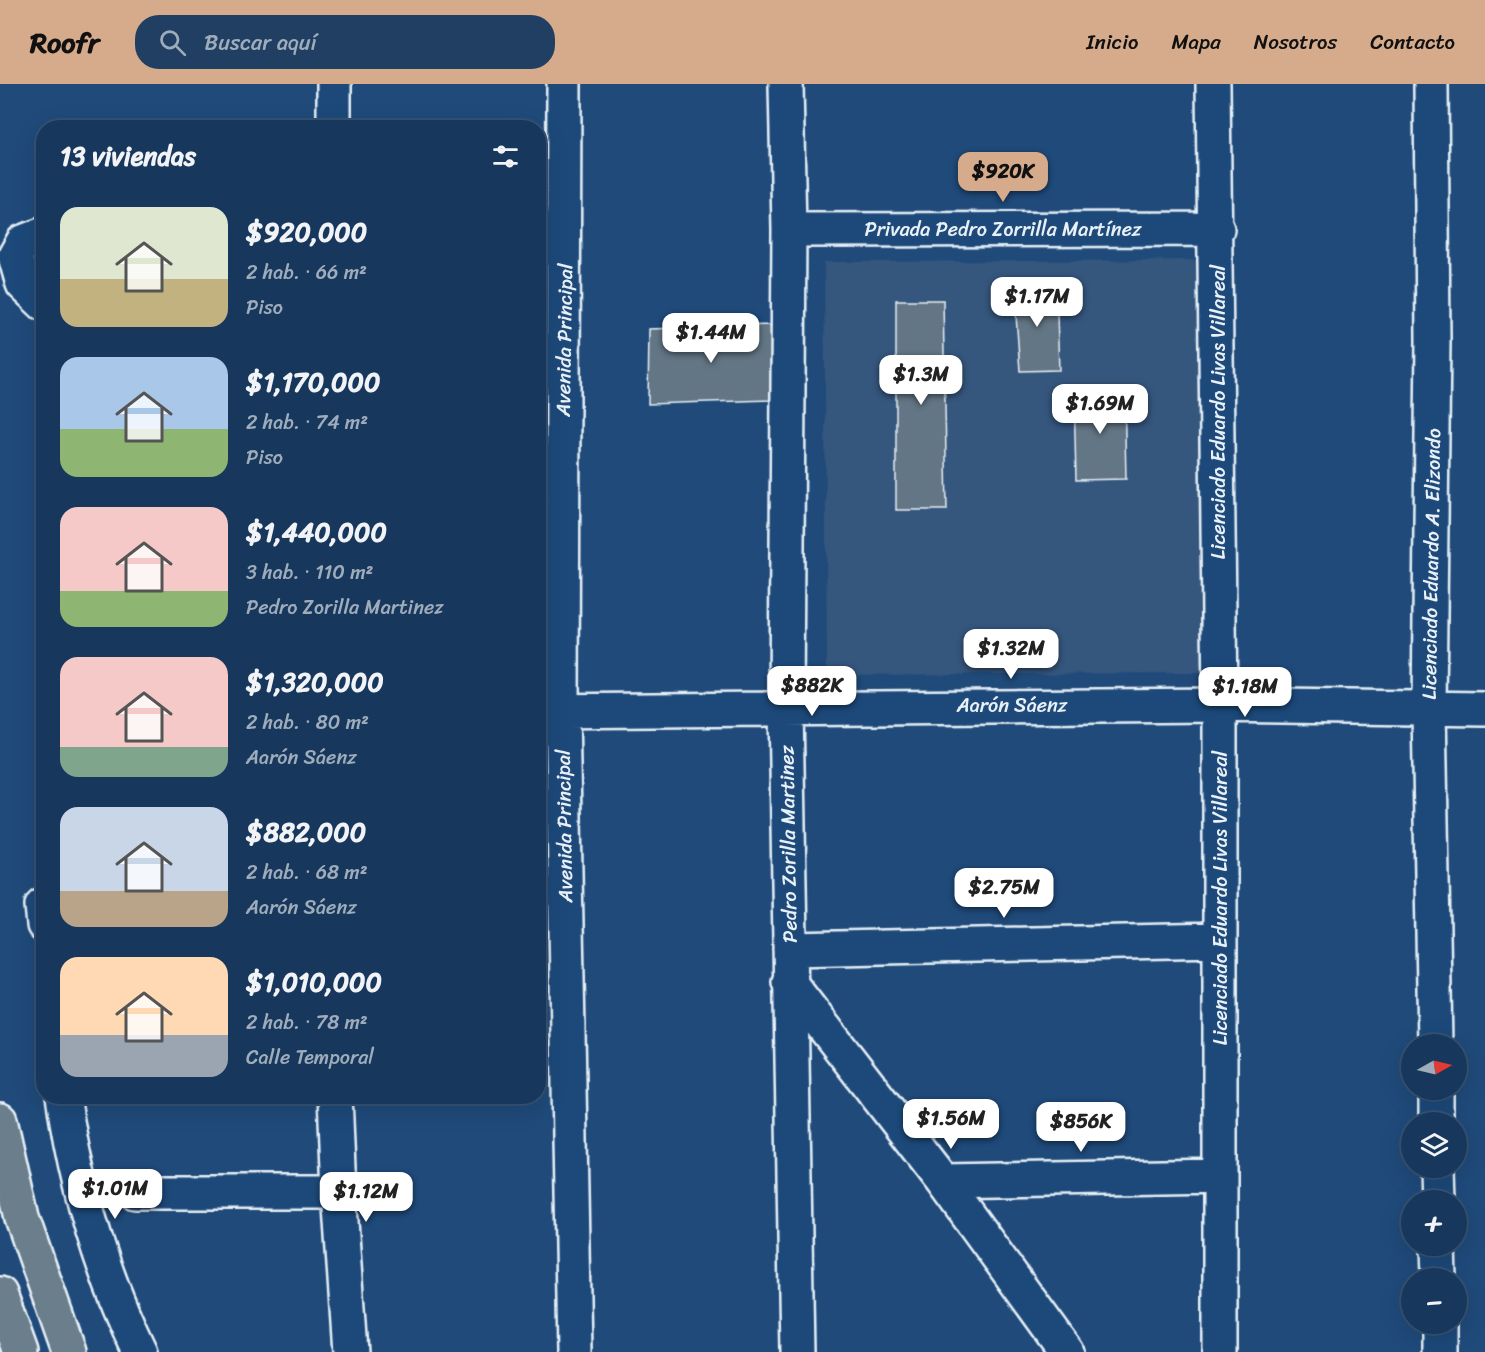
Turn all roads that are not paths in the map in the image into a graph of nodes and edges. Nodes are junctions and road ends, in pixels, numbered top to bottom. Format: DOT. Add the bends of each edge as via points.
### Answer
graph roads {
  1 [pos="334,84"];
  2 [pos="564,84"];
  3 [pos="786,84"];
  4 [pos="1214,84"];
  5 [pos="1431,84"];
  6 [pos="334,120"];
  7 [pos="1217,229"];
  8 [pos="789,230"];
  9 [pos="36,237"];
  10 [pos="36,296"];
  11 [pos="550,509"];
  12 [pos="1220,705"];
  13 [pos="786,706"];
  14 [pos="1429,709"];
  15 [pos="1485,709"];
  16 [pos="550,710"];
  17 [pos="1220,940"];
  18 [pos="790,949"];
  19 [pos="789,982"];
  20 [pos="1435,1034"];
  21 [pos="64,1104"];
  22 [pos="336,1104"];
  23 [pos="0,1120"];
  24 [pos="1219,1176"];
  25 [pos="943,1181"];
  26 [pos="135,1192"];
  27 [pos="339,1192"];
  28 [pos="0,1294"];
  29 [pos="1440,1334"];
  30 [pos="21,1352"];
  31 [pos="69,1352"];
  32 [pos="140,1352"];
  33 [pos="350,1352"];
  34 [pos="574,1352"];
  35 [pos="797,1352"];
  36 [pos="1067,1352"];
  37 [pos="1220,1352"];
  38 [pos="1440,1352"];
  1 -- 6 [label="street"];
  2 -- 11 [label="street, Avenida Principal"];
  3 -- 8 [label="street, Pedro Zorilla Martinez"];
  4 -- 7 [label="street, Licenciado Eduardo Livas Villareal"];
  5 -- 14 [label="street, Licenciado Eduardo A. Elizondo"];
  7 -- 8 [label="street, Privada Pedro Zorrilla Martínez"];
  7 -- 12 [label="street, Licenciado Eduardo Livas Villareal"];
  8 -- 13 [label="street, Pedro Zorilla Martinez"];
  9 -- 10 [label="street" via="23,242 15,256 23,284"];
  11 -- 16 [label="street, Avenida Principal"];
  12 -- 13 [label="street, Aarón Sáenz"];
  12 -- 14 [label="street, Aarón Sáenz"];
  12 -- 17 [label="street, Licenciado Eduardo Livas Villareal"];
  13 -- 16 [label="street, Aarón Sáenz"];
  13 -- 18 [label="street, Pedro Zorilla Martinez"];
  14 -- 15 [label="street, Aarón Sáenz"];
  14 -- 20 [label="street, Licenciado Eduardo A. Elizondo"];
  16 -- 34 [label="street, Avenida Principal"];
  17 -- 18 [label="street"];
  17 -- 24 [label="street, Licenciado Eduardo Livas Villareal"];
  18 -- 19 [label="street, Pedro Zorilla Martinez"];
  19 -- 25 [label="street"];
  19 -- 35 [label="street, Pedro Zorilla Martinez"];
  21 -- 32 [label="street" via="70,1145 95,1243"];
  22 -- 27 [label="street"];
  23 -- 31 [label="highway" via="22,1218"];
  24 -- 25 [label="street"];
  24 -- 37 [label="street, Licenciado Eduardo Livas Villareal"];
  25 -- 36 [label="street"];
  26 -- 27 [label="street"];
  27 -- 33 [label="street"];
  28 -- 30 [label="highway"];
  29 -- 38 [label="street"];
}
